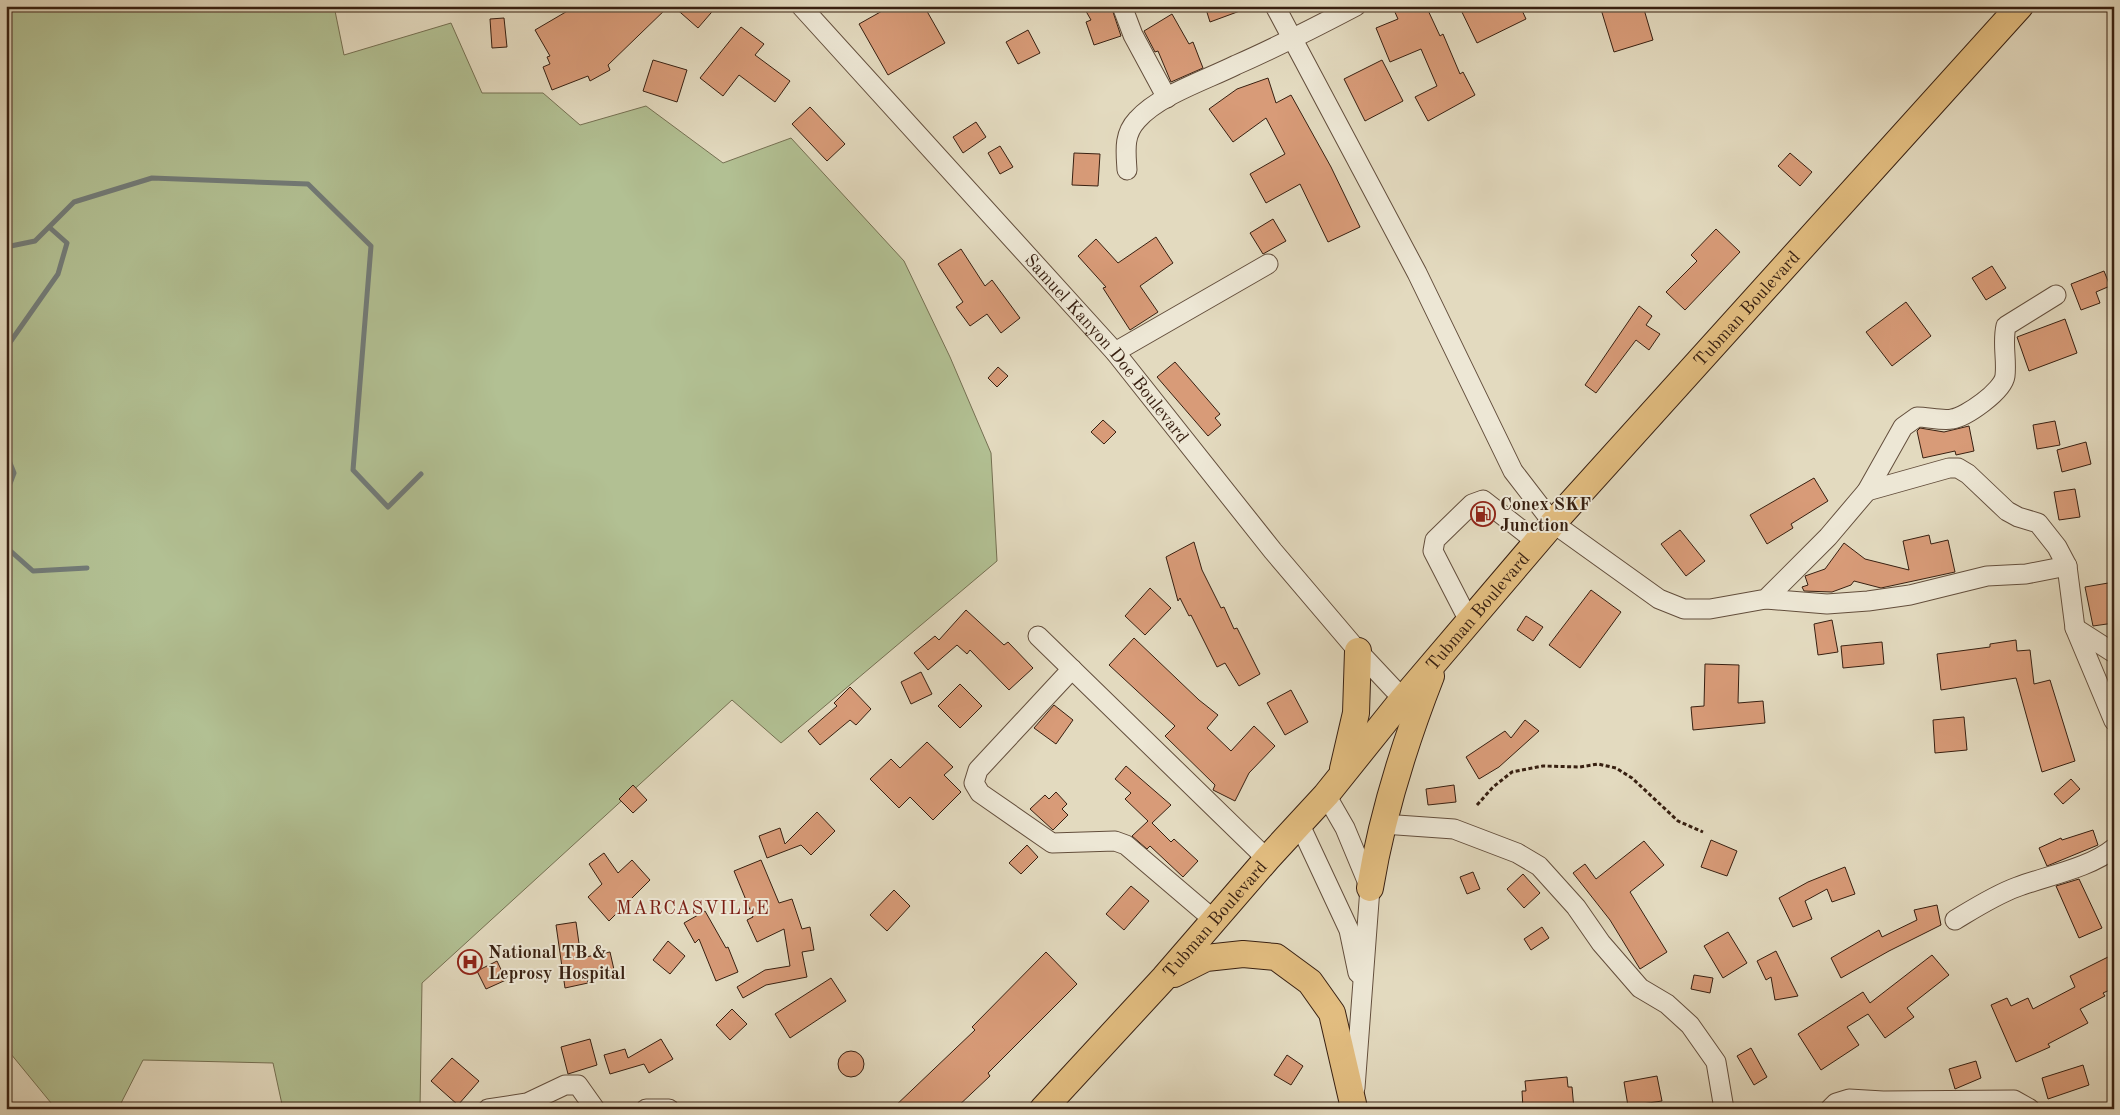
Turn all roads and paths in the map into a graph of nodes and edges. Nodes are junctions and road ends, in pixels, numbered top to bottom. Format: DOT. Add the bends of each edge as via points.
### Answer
graph roads {
  1 [pos="801,6"];
  2 [pos="1122,6"];
  3 [pos="1274,6"];
  4 [pos="1356,6"];
  5 [pos="2020,6"];
  6 [pos="1291,40"];
  7 [pos="1167,98"];
  8 [pos="1127,170"];
  9 [pos="1268,264"];
  10 [pos="2056,295"];
  11 [pos="1115,352"];
  12 [pos="1867,491"];
  13 [pos="1554,523"];
  14 [pos="1537,542"];
  15 [pos="2067,566"];
  16 [pos="1766,599"];
  17 [pos="1470,621"];
  18 [pos="2075,628"];
  19 [pos="1038,636"];
  20 [pos="1358,651"];
  21 [pos="2114,653"];
  22 [pos="1437,660"];
  23 [pos="1072,669"];
  24 [pos="1403,699"];
  25 [pos="2114,721"];
  26 [pos="1342,775"];
  27 [pos="1326,795"];
  28 [pos="1477,805"];
  29 [pos="1299,823"];
  30 [pos="1383,824"];
  31 [pos="1703,832"];
  32 [pos="2114,848"];
  33 [pos="1267,859"];
  34 [pos="1370,888"];
  35 [pos="1214,920"];
  36 [pos="1955,920"];
  37 [pos="1164,978"];
  38 [pos="1362,994"];
  39 [pos="488,1109"];
  40 [pos="595,1109"];
  41 [pos="646,1109"];
  42 [pos="669,1109"];
  43 [pos="1043,1109"];
  44 [pos="1354,1109"];
  45 [pos="1724,1109"];
  46 [pos="1830,1109"];
  47 [pos="2030,1109"];
  1 -- 11 [label="street, Samuel Kanyon Doe Boulevard"];
  2 -- 7 [label="street" via="1133,35"];
  3 -- 6 [label="street"];
  4 -- 6 [label="street"];
  5 -- 13 [label="highway, Tubman Boulevard"];
  6 -- 7 [label="street"];
  6 -- 13 [label="street" via="1417,273 1513,471"];
  7 -- 8 [label="street" via="1136,121 1126,139"];
  9 -- 11 [label="street"];
  10 -- 12 [label="street" via="2006,326 2003,337 2005,377 1989,400 1953,419 1917,417 1903,427"];
  11 -- 20 [label="street, Samuel Kanyon Doe Boulevard" via="1273,551"];
  12 -- 15 [label="street" via="1958,468 2007,510 2038,523 2057,546"];
  12 -- 16 [label="street" via="1828,537"];
  13 -- 14 [label="highway, Tubman Boulevard"];
  13 -- 16 [label="street" via="1659,599 1684,609 1710,609"];
  14 -- 17 [label="highway, Tubman Boulevard"];
  14 -- 17 [label="street" via="1483,500 1472,504 1435,540 1433,551"];
  15 -- 16 [label="street" via="2026,574 1987,576 1910,595 1868,601 1827,604"];
  15 -- 18 [label="street"];
  17 -- 22 [label="highway, Tubman Boulevard"];
  18 -- 21 [label="street"];
  18 -- 25 [label="street"];
  19 -- 23 [label="street"];
  20 -- 24 [label="street, Samuel Kanyon Doe Boulevard"];
  20 -- 26 [label="highway" via="1356,713"];
  22 -- 24 [label="highway, Tubman Boulevard"];
  22 -- 30 [label="highway" via="1402,754"];
  23 -- 33 [label="street"];
  23 -- 35 [label="street" via="978,770 974,783 980,793 1052,843 1115,841 1126,845"];
  24 -- 26 [label="highway, Tubman Boulevard"];
  26 -- 27 [label="highway, Tubman Boulevard"];
  27 -- 29 [label="highway, Tubman Boulevard"];
  27 -- 34 [label="street" via="1346,828"];
  28 -- 31 [label="path" via="1512,772 1544,766 1598,764 1616,768 1632,778 1678,821"];
  29 -- 33 [label="highway, Tubman Boulevard"];
  29 -- 38 [label="street" via="1349,930"];
  30 -- 34 [label="highway"];
  30 -- 45 [label="street" via="1454,829 1517,853 1539,866 1640,988 1667,1004 1690,1025 1716,1062"];
  32 -- 36 [label="street" via="2072,868 2015,888"];
  33 -- 35 [label="highway, Tubman Boulevard"];
  34 -- 38 [label="street"];
  35 -- 37 [label="highway, Tubman Boulevard"];
  37 -- 43 [label="highway, Tubman Boulevard"];
  37 -- 44 [label="highway" via="1206,958 1243,954 1276,957 1310,982 1332,1013"];
  38 -- 44 [label="street"];
  39 -- 40 [label="street" via="527,1102 565,1085 578,1085"];
  41 -- 42 [label="street"];
  46 -- 47 [label="street" via="1836,1103 1849,1099 2014,1100"];
}
